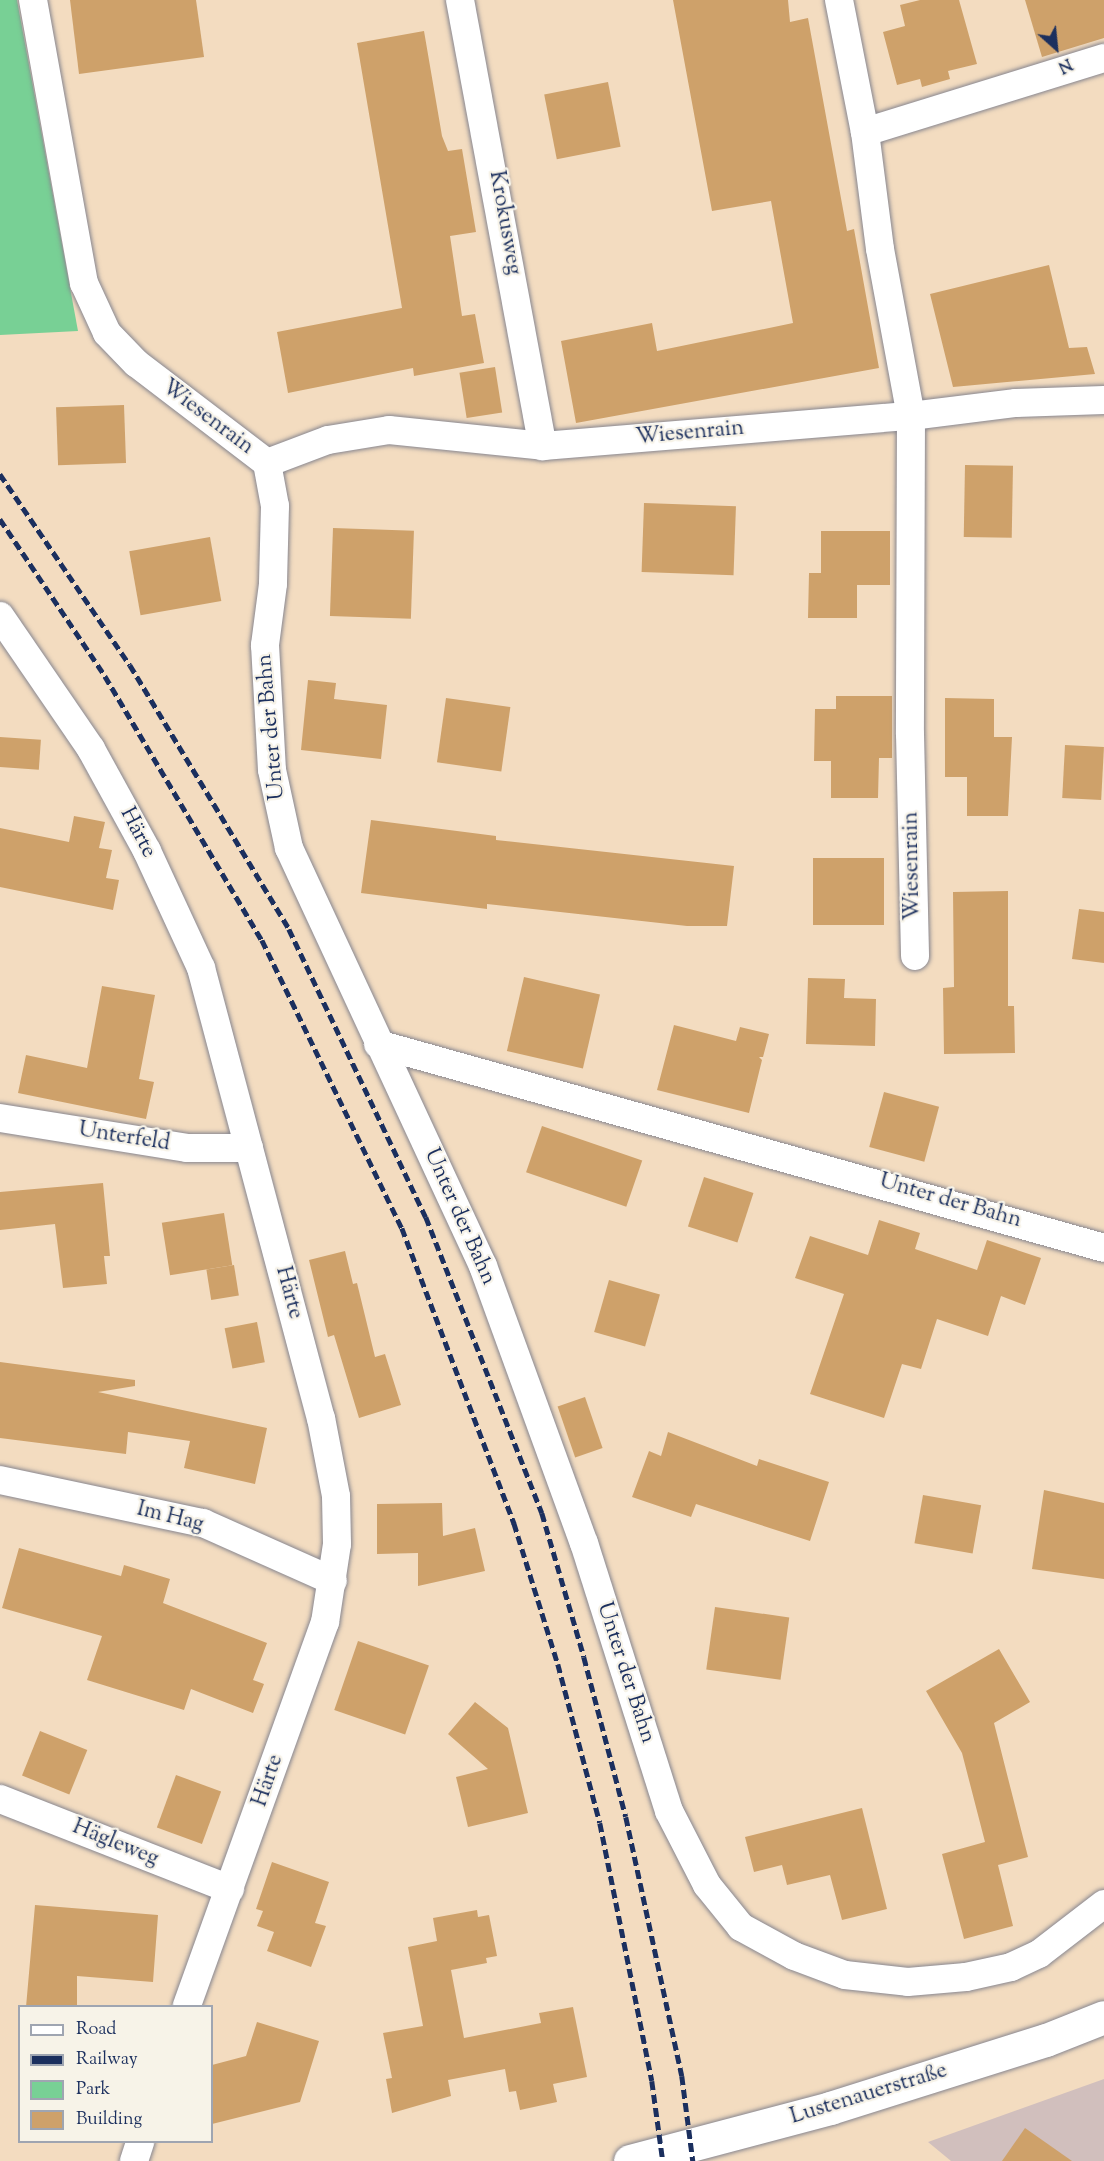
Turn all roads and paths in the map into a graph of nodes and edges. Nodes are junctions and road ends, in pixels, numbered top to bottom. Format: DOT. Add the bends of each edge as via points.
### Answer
graph roads {
  1 [pos="33,0"];
  2 [pos="460,0"];
  3 [pos="839,0"];
  4 [pos="1104,58"];
  5 [pos="865,132"];
  6 [pos="1104,400"];
  7 [pos="912,416"];
  8 [pos="543,446"];
  9 [pos="267,463"];
  10 [pos="0,615"];
  11 [pos="915,956"];
  12 [pos="378,1044"];
  13 [pos="0,1118"];
  14 [pos="249,1148"];
  15 [pos="1104,1248"];
  16 [pos="0,1480"];
  17 [pos="333,1581"];
  18 [pos="0,1798"];
  19 [pos="230,1889"];
  20 [pos="1104,1904"];
  21 [pos="188,2005"];
  22 [pos="1104,2017"];
  23 [pos="140,2143"];
  24 [pos="134,2161"];
  25 [pos="630,2161"];
  1 -- 9 [label="street, Wiesenrain" via="84,283 107,333 136,363"];
  2 -- 8 [label="street, Krokusweg"];
  3 -- 5 [label="street, Wiesenrain"];
  4 -- 5 [label="street"];
  5 -- 7 [label="street, Wiesenrain" via="880,249"];
  6 -- 7 [label="street, Wiesenrain" via="1016,403"];
  7 -- 8 [label="street, Wiesenrain"];
  7 -- 11 [label="street, Wiesenrain" via="910,734"];
  8 -- 9 [label="street, Wiesenrain" via="390,430 328,440"];
  9 -- 12 [label="street, Unter der Bahn" via="275,506 273,584 265,645 272,770 282,827"];
  10 -- 14 [label="street, Härte" via="91,749 176,909 215,1008"];
  12 -- 15 [label="street, Unter der Bahn" via="949,1201"];
  12 -- 20 [label="street, Unter der Bahn" via="483,1266 584,1543 669,1812 707,1886 741,1927 794,1956 845,1975 908,1982 966,1977 1011,1967 1039,1954"];
  13 -- 14 [label="street, Unterfeld" via="187,1148"];
  14 -- 17 [label="street, Härte" via="323,1427 336,1496"];
  16 -- 17 [label="street, Im Hag" via="203,1523"];
  17 -- 19 [label="street, Härte" via="325,1622"];
  18 -- 19 [label="street, Hägleweg"];
  19 -- 21 [label="street, Härte"];
  22 -- 25 [label="main road, Lustenauerstraße" via="1047,2040 830,2108"];
  23 -- 24 [label="street"];
}
